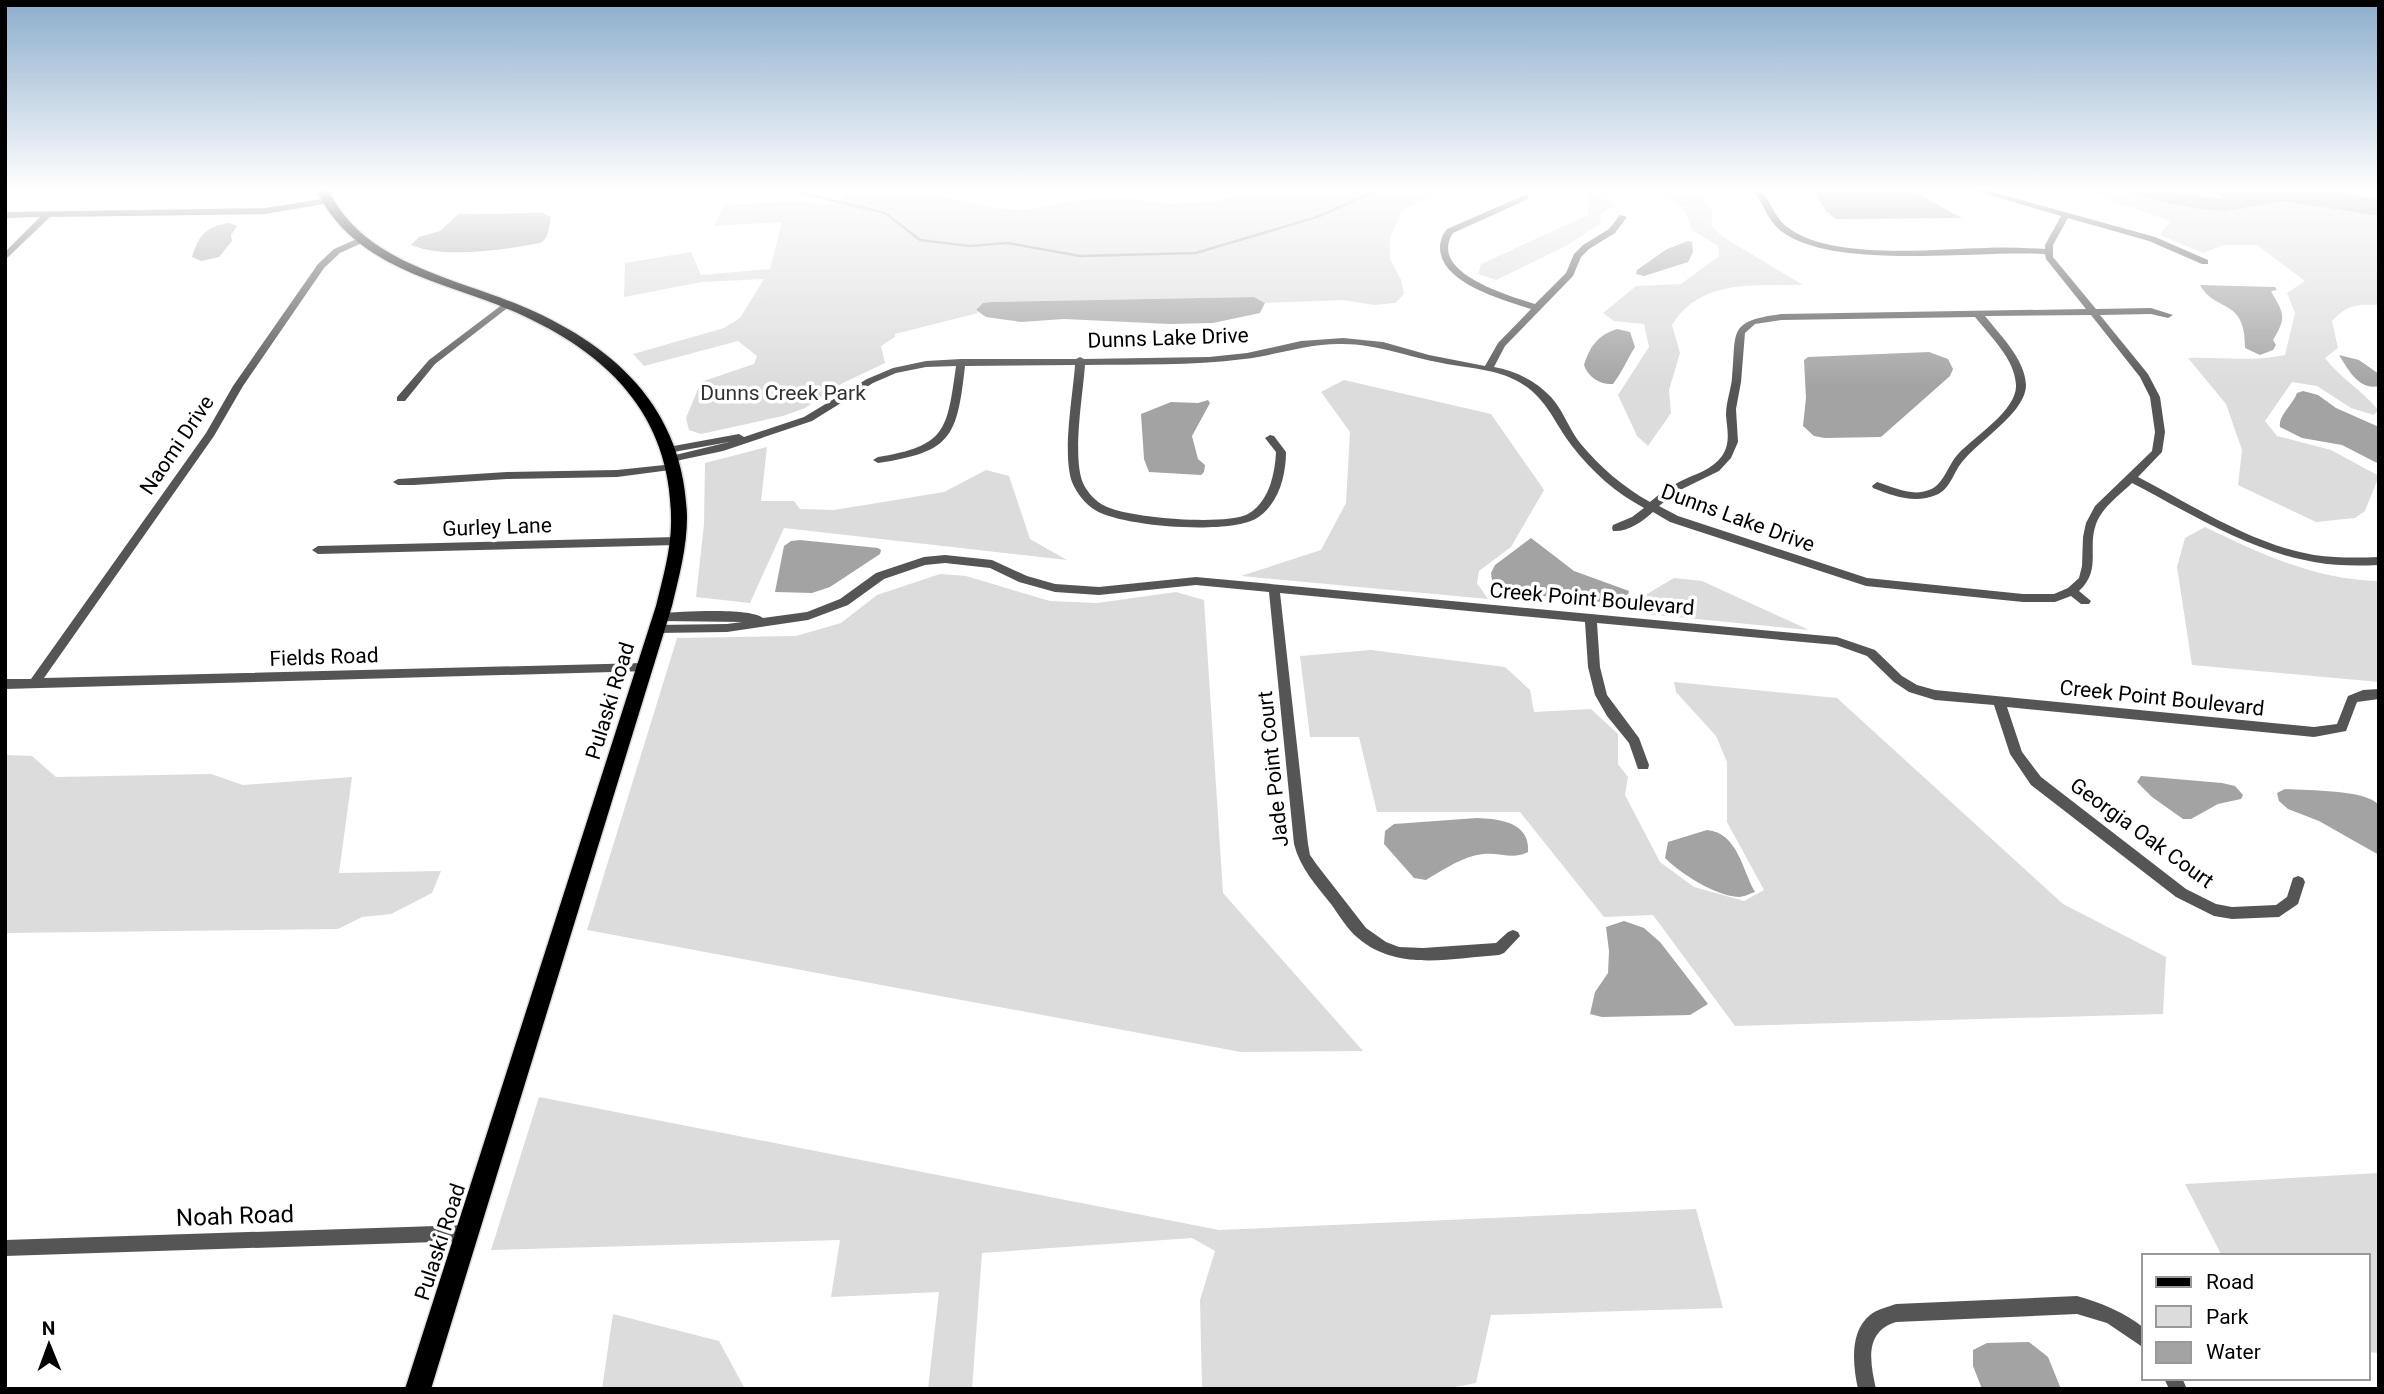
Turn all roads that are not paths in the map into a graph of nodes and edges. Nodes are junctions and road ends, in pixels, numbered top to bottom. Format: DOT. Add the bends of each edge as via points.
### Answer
graph roads {
  1 [pos="332,256"];
  2 [pos="389,256"];
  3 [pos="1446,256"];
  4 [pos="1577,256"];
  5 [pos="2051,256"];
  6 [pos="2191,256"];
  7 [pos="2205,262"];
  8 [pos="507,304"];
  9 [pos="1537,308"];
  10 [pos="2092,312"];
  11 [pos="1978,313"];
  12 [pos="2168,315"];
  13 [pos="1080,360"];
  14 [pos="961,362"];
  15 [pos="1489,368"];
  16 [pos="401,399"];
  17 [pos="1270,438"];
  18 [pos="671,459"];
  19 [pos="878,460"];
  20 [pos="2132,478"];
  21 [pos="398,482"];
  22 [pos="1877,486"];
  23 [pos="1653,508"];
  24 [pos="1617,528"];
  25 [pos="677,541"];
  26 [pos="318,550"];
  27 [pos="2379,561"];
  28 [pos="1274,588"];
  29 [pos="2072,591"];
  30 [pos="2085,601"];
  31 [pos="1591,618"];
  32 [pos="658,623"];
  33 [pos="644,668"];
  34 [pos="5,684"];
  35 [pos="34,684"];
  36 [pos="2379,694"];
  37 [pos="1999,702"];
  38 [pos="1643,765"];
  39 [pos="2298,882"];
  40 [pos="1513,936"];
  41 [pos="467,1233"];
  42 [pos="5,1248"];
  43 [pos="2142,1337"];
  44 [pos="418,1389"];
  45 [pos="1867,1389"];
  1 -- 35 [label="street, Naomi Drive" via="251,365 210,434"];
  2 -- 8 [label="main road, Pulaski Road"];
  3 -- 9 [label="street" via="1450,267 1466,281"];
  4 -- 9 [label="street" via="1570,275"];
  5 -- 10 [label="street"];
  6 -- 7 [label="street"];
  8 -- 16 [label="street" via="432,362"];
  8 -- 18 [label="main road, Pulaski Road" via="576,337 613,365 649,408"];
  9 -- 15 [label="street" via="1501,345"];
  10 -- 11 [label="street"];
  10 -- 12 [label="street"];
  10 -- 20 [label="street" via="2145,376 2155,397 2160,444"];
  11 -- 22 [label="street" via="2020,375 2020,397 1969,447 1940,489 1917,496"];
  11 -- 23 [label="street" via="1781,317 1746,326 1736,342 1732,444 1723,463 1671,490"];
  13 -- 14 [label="street, Dunns Lake Drive"];
  13 -- 15 [label="street, Dunns Lake Drive" via="1209,360 1343,341"];
  13 -- 17 [label="street" via="1075,475 1091,503 1101,510 1210,524 1239,522 1261,508 1279,480 1282,452"];
  14 -- 18 [label="street, Dunns Lake Drive" via="893,371 808,419 719,449"];
  14 -- 19 [label="street" via="953,419 943,439 901,457"];
  15 -- 23 [label="street, Dunns Lake Drive" via="1537,390 1603,475"];
  18 -- 21 [label="street, Dunns Lake Drive" via="586,476 521,474"];
  18 -- 25 [label="main road, Pulaski Road" via="679,499"];
  20 -- 27 [label="street" via="2281,551 2342,563"];
  20 -- 29 [label="street" via="2099,509 2091,523 2088,566 2084,580"];
  23 -- 24 [label="street" via="1635,523"];
  23 -- 29 [label="street, Dunns Lake Drive" via="1694,526 1866,582 2032,599 2055,598"];
  25 -- 26 [label="street, Gurley Lane"];
  25 -- 32 [label="main road, Pulaski Road"];
  28 -- 31 [label="street, Creek Point Boulevard"];
  28 -- 32 [label="street, Creek Point Boulevard" via="1196,581 1099,591 1055,588 992,564 945,559 901,567 826,611 782,621 727,628"];
  28 -- 40 [label="street, Jade Point Court" via="1301,844 1312,869 1361,932 1399,953 1499,949"];
  29 -- 30 [label="street"];
  31 -- 37 [label="street, Creek Point Boulevard" via="1837,641 1871,653 1913,689"];
  31 -- 38 [label="street" via="1601,697 1634,738"];
  32 -- 33 [label="main road, Pulaski Road"];
  33 -- 35 [label="street, Fields Road"];
  33 -- 41 [label="main road, Pulaski Road"];
  34 -- 35 [label="street, Fields Road"];
  36 -- 37 [label="street, Creek Point Boulevard" via="2352,699 2342,728 2314,733"];
  37 -- 39 [label="street, Georgia Oak Court" via="2016,754 2036,781 2181,893 2214,910 2278,911 2293,900"];
  41 -- 42 [label="street, Noah Road"];
  41 -- 44 [label="main road, Pulaski Road"];
  43 -- 45 [label="street" via="2104,1311 2077,1305 1896,1312 1876,1321 1865,1342 1861,1365"];
}
